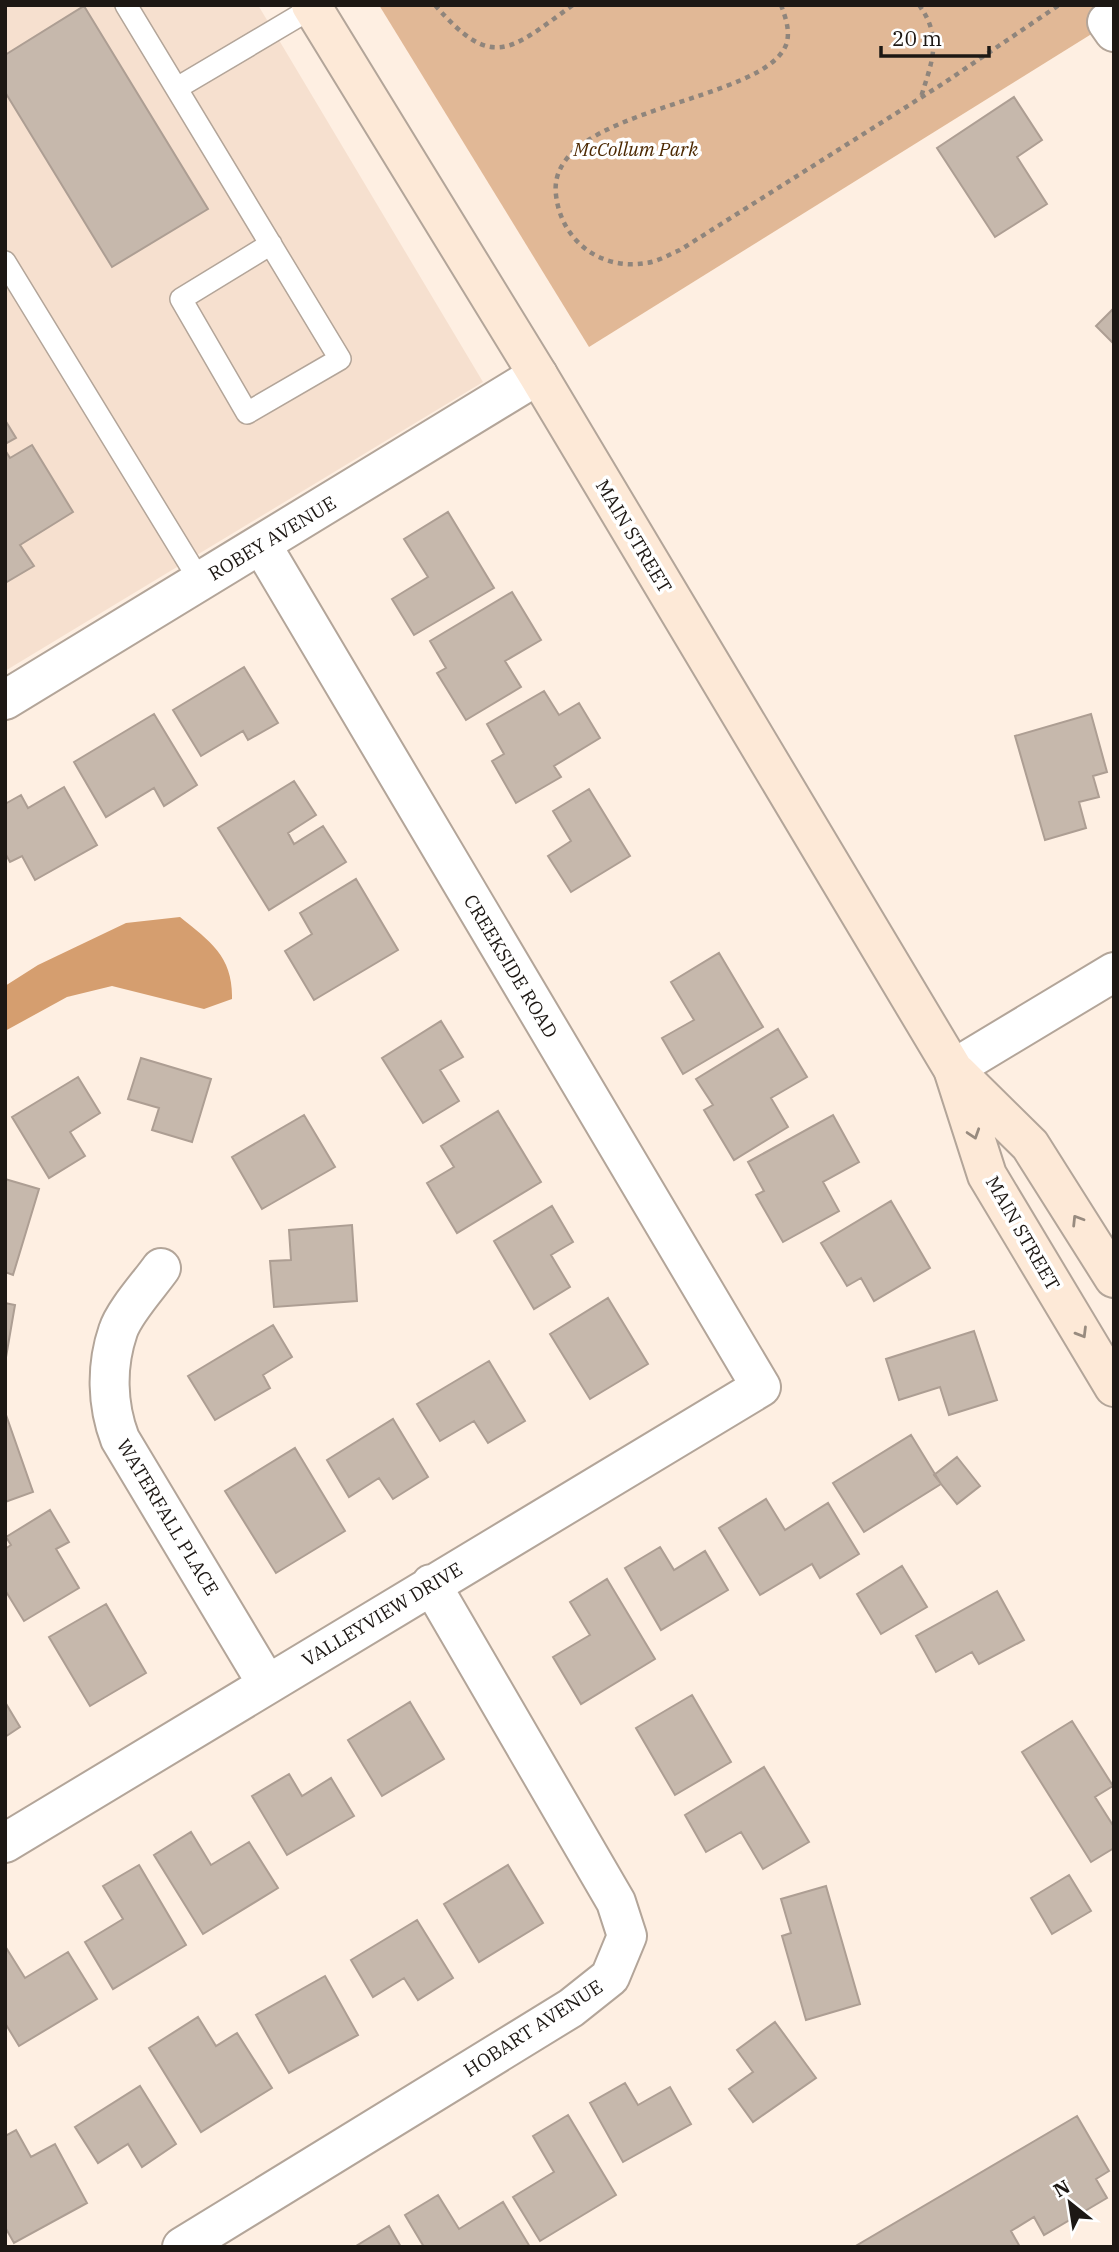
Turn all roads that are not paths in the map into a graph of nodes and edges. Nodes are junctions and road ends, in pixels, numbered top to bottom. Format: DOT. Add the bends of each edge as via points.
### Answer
graph roads {
  1 [pos="127,5"];
  2 [pos="312,6"];
  3 [pos="177,88"];
  4 [pos="271,244"];
  5 [pos="5,262"];
  6 [pos="538,375"];
  7 [pos="261,544"];
  8 [pos="200,581"];
  9 [pos="5,700"];
  10 [pos="1114,972"];
  11 [pos="953,1069"];
  12 [pos="161,1268"];
  13 [pos="1114,1278"];
  14 [pos="761,1387"];
  15 [pos="1114,1387"];
  16 [pos="431,1584"];
  17 [pos="268,1684"];
  18 [pos="5,1843"];
  19 [pos="182,2247"];
  1 -- 3 [label="lane"];
  2 -- 3 [label="lane"];
  2 -- 6 [label="main road, MAIN STREET"];
  3 -- 4 [label="lane"];
  4 -- 4 [label="lane" via="340,359 247,413 181,299"];
  5 -- 8 [label="lane"];
  6 -- 7 [label="street, ROBEY AVENUE"];
  6 -- 11 [label="main road, MAIN STREET"];
  7 -- 8 [label="street, ROBEY AVENUE"];
  7 -- 14 [label="street, CREEKSIDE ROAD"];
  8 -- 9 [label="street, ROBEY AVENUE"];
  10 -- 11 [label="street"];
  13 -- 11 [label="main road, MAIN STREET, one-way" via="1030,1144"];
  11 -- 15 [label="main road, MAIN STREET, one-way" via="988,1174"];
  12 -- 17 [label="street, WATERFALL PLACE" via="118,1330 108,1400 112,1419"];
  14 -- 16 [label="street, VALLEYVIEW DRIVE"];
  16 -- 17 [label="street, VALLEYVIEW DRIVE"];
  16 -- 19 [label="street, HOBART AVENUE" via="616,1902 626,1936 610,1977 571,2008"];
  17 -- 18 [label="street, VALLEYVIEW DRIVE"];
}
